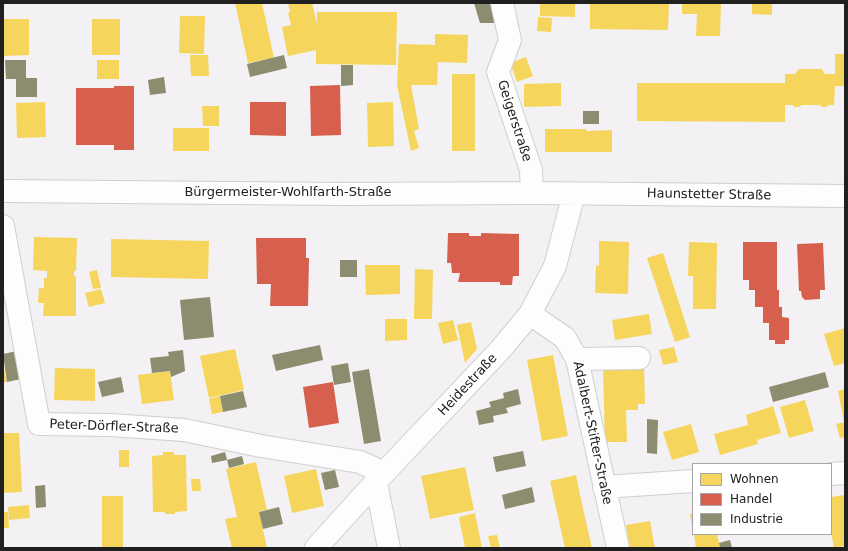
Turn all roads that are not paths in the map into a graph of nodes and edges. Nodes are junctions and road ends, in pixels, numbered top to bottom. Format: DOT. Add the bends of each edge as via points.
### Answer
graph roads {
  1 [pos="502,3"];
  2 [pos="3,191"];
  3 [pos="532,193"];
  4 [pos="573,194"];
  5 [pos="845,196"];
  6 [pos="3,226"];
  7 [pos="530,314"];
  8 [pos="639,358"];
  9 [pos="577,359"];
  10 [pos="845,473"];
  11 [pos="832,474"];
  12 [pos="380,478"];
  13 [pos="692,481"];
  14 [pos="604,487"];
  15 [pos="316,548"];
  16 [pos="389,548"];
  17 [pos="618,548"];
  1 -- 3 [label="street, Geigerstraße" via="510,40 498,72 531,170"];
  2 -- 3 [label="street, Bürgermeister-Wohlfarth-Straße"];
  3 -- 4 [label="street, Bürgermeister-Wohlfarth-Straße"];
  4 -- 5 [label="street, Haunstetter Straße"];
  4 -- 7 [label="street, Heidestraße" via="555,266"];
  6 -- 12 [label="street, Peter-Dörfler-Straße" via="39,424 184,430 360,462"];
  7 -- 9 [label="street, Adalbert-Stifter-Straße" via="565,338"];
  7 -- 12 [label="street, Heidestraße" via="501,349"];
  8 -- 9 [label="street"];
  9 -- 14 [label="street, Adalbert-Stifter-Straße"];
  10 -- 11 [label="street"];
  12 -- 15 [label="street, Heidestraße"];
  12 -- 16 [label="street"];
  13 -- 14 [label="street"];
  14 -- 17 [label="street, Adalbert-Stifter-Straße"];
}
